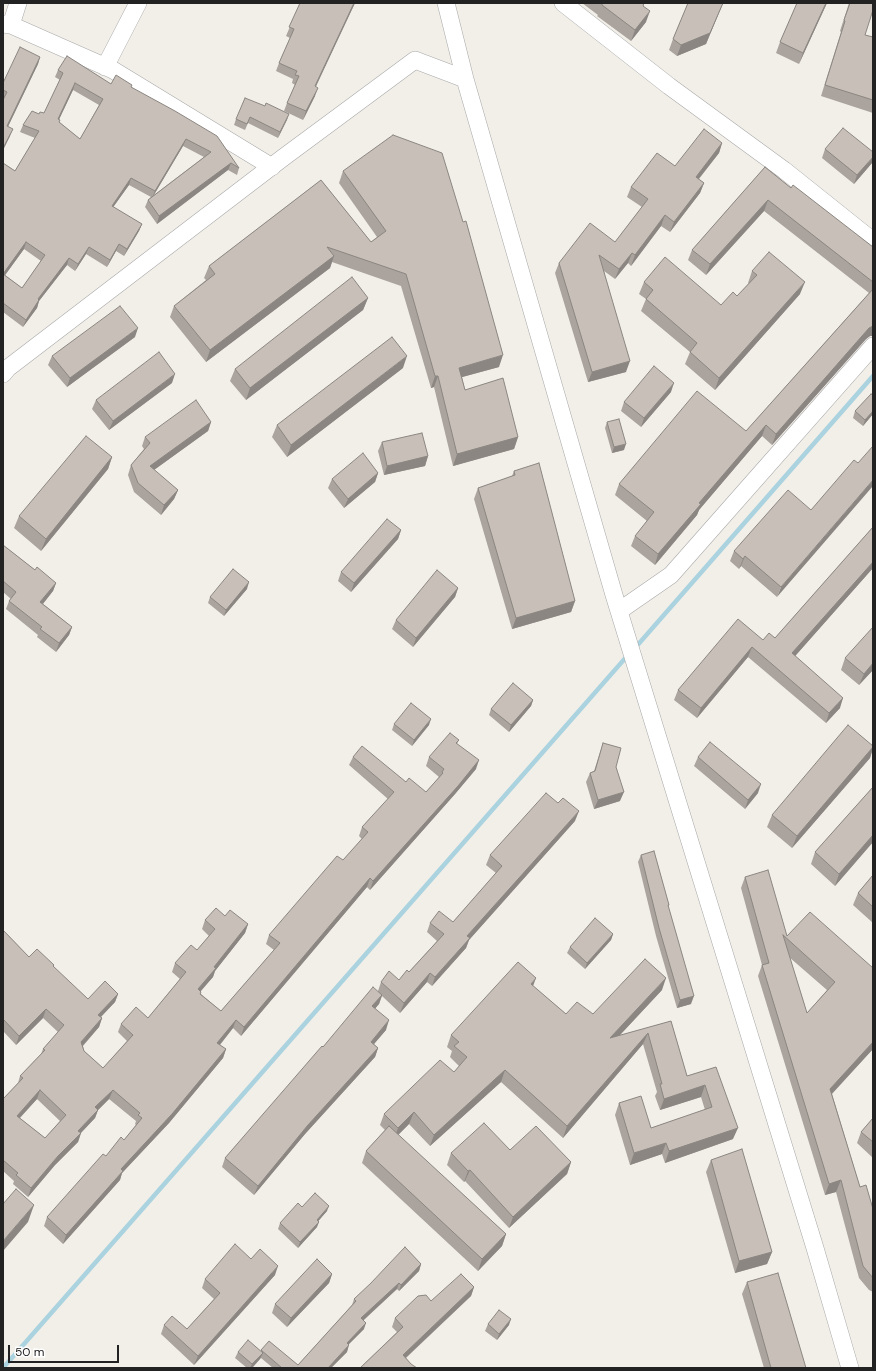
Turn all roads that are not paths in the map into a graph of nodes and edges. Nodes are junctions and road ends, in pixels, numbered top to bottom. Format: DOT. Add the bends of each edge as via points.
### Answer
graph roads {
  1 [pos="18,3"];
  2 [pos="138,3"];
  3 [pos="446,3"];
  4 [pos="563,3"];
  5 [pos="7,24"];
  6 [pos="105,67"];
  7 [pos="465,79"];
  8 [pos="272,167"];
  9 [pos="873,241"];
  10 [pos="873,346"];
  11 [pos="3,374"];
  12 [pos="619,611"];
  13 [pos="850,1368"];
  1 -- 5 [label="street"];
  2 -- 6 [label="street"];
  3 -- 7 [label="street"];
  4 -- 9 [label="street" via="669,86 784,170"];
  5 -- 6 [label="street"];
  6 -- 8 [label="street"];
  7 -- 8 [label="street" via="415,60"];
  7 -- 12 [label="street"];
  8 -- 11 [label="street"];
  10 -- 12 [label="street" via="671,574"];
  12 -- 13 [label="street"];
}
